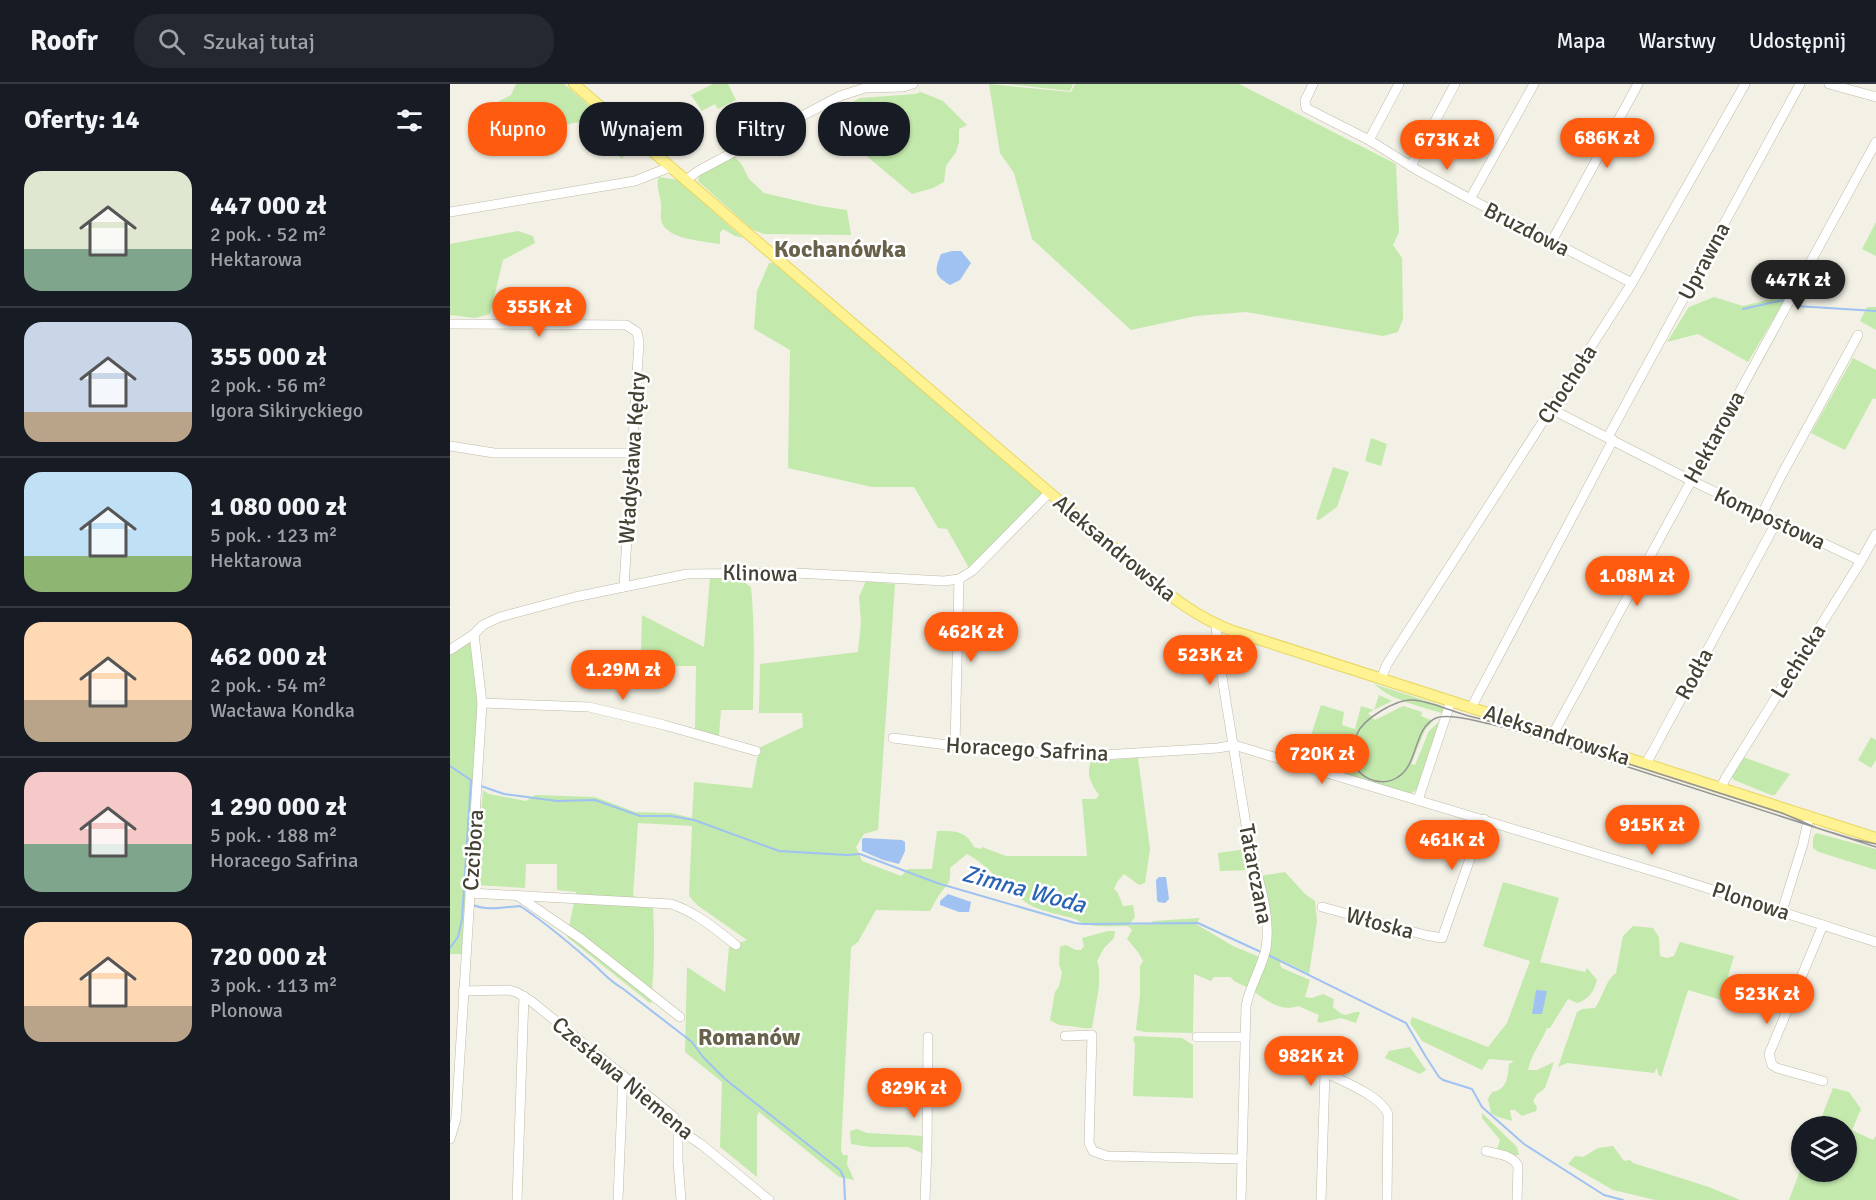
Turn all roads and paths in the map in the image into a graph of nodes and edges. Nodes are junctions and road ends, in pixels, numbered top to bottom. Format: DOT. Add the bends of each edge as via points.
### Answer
graph roads {
  1 [pos="574,84"];
  2 [pos="913,84"];
  3 [pos="1313,84"];
  4 [pos="1399,84"];
  5 [pos="1455,84"];
  6 [pos="1534,84"];
  7 [pos="1638,84"];
  8 [pos="1745,84"];
  9 [pos="1800,84"];
  10 [pos="1829,84"];
  11 [pos="864,86"];
  12 [pos="1851,87"];
  13 [pos="1876,96"];
  14 [pos="1369,140"];
  15 [pos="1876,142"];
  16 [pos="1411,166"];
  17 [pos="670,167"];
  18 [pos="686,180"];
  19 [pos="1470,199"];
  20 [pos="450,212"];
  21 [pos="1552,241"];
  22 [pos="1632,283"];
  23 [pos="450,324"];
  24 [pos="1858,335"];
  25 [pos="1551,409"];
  26 [pos="1610,438"];
  27 [pos="450,446"];
  28 [pos="633,453"];
  29 [pos="1690,480"];
  30 [pos="1049,493"];
  31 [pos="1762,514"];
  32 [pos="1777,521"];
  33 [pos="1876,534"];
  34 [pos="1861,561"];
  35 [pos="959,579"];
  36 [pos="624,587"];
  37 [pos="1216,624"];
  38 [pos="474,634"];
  39 [pos="450,650"];
  40 [pos="1381,679"];
  41 [pos="1451,701"];
  42 [pos="482,703"];
  43 [pos="1471,708"];
  44 [pos="1553,734"];
  45 [pos="893,738"];
  46 [pos="1234,745"];
  47 [pos="955,746"];
  48 [pos="756,751"];
  49 [pos="1253,752"];
  50 [pos="1646,764"];
  51 [pos="1237,766"];
  52 [pos="1721,788"];
  53 [pos="1418,800"];
  54 [pos="1809,816"];
  55 [pos="1484,819"];
  56 [pos="1876,838"];
  57 [pos="470,893"];
  58 [pos="518,896"];
  59 [pos="1322,907"];
  60 [pos="1782,911"];
  61 [pos="1823,925"];
  62 [pos="1876,942"];
  63 [pos="736,945"];
  64 [pos="464,991"];
  65 [pos="524,996"];
  66 [pos="680,1017"];
  67 [pos="1065,1035"];
  68 [pos="928,1037"];
  69 [pos="1197,1037"];
  70 [pos="1244,1037"];
  71 [pos="1302,1060"];
  72 [pos="1325,1071"];
  73 [pos="622,1076"];
  74 [pos="1823,1081"];
  75 [pos="678,1127"];
  76 [pos="450,1139"];
  77 [pos="1486,1151"];
  78 [pos="1242,1159"];
  79 [pos="759,1197"];
  80 [pos="517,1200"];
  81 [pos="618,1200"];
  82 [pos="681,1200"];
  83 [pos="769,1200"];
  84 [pos="925,1200"];
  85 [pos="1241,1200"];
  86 [pos="1321,1200"];
  87 [pos="1387,1200"];
  88 [pos="1517,1200"];
  1 -- 17 [label="main road, Aleksandrowska"];
  2 -- 11 [label="street"];
  3 -- 14 [label="street, Bruzdowa" via="1304,103 1306,108"];
  4 -- 14 [label="street"];
  5 -- 16 [label="street"];
  6 -- 19 [label="street"];
  7 -- 21 [label="street"];
  8 -- 22 [label="street, Chochoła"];
  9 -- 26 [label="street, Uprawna"];
  10 -- 12 [label="street"];
  11 -- 18 [label="street"];
  12 -- 13 [label="street"];
  14 -- 16 [label="street, Bruzdowa"];
  15 -- 29 [label="street, Hektarowa"];
  16 -- 19 [label="street, Bruzdowa"];
  17 -- 18 [label="main road, Aleksandrowska"];
  17 -- 20 [label="street" via="635,181"];
  18 -- 30 [label="main road, Aleksandrowska"];
  19 -- 21 [label="street, Bruzdowa"];
  21 -- 22 [label="street, Bruzdowa"];
  22 -- 25 [label="street, Chochoła"];
  23 -- 28 [label="street, Władysława Kędry" via="626,325 635,329 639,342"];
  24 -- 31 [label="street"];
  25 -- 26 [label="street, Kompostowa"];
  25 -- 40 [label="street, Chochoła"];
  26 -- 29 [label="street, Kompostowa"];
  26 -- 43 [label="street, Uprawna"];
  27 -- 28 [label="street" via="494,453"];
  28 -- 36 [label="street, Władysława Kędry"];
  29 -- 31 [label="street, Kompostowa"];
  29 -- 44 [label="street, Hektarowa"];
  30 -- 35 [label="street" via="978,565"];
  30 -- 37 [label="main road, Aleksandrowska" via="1172,597"];
  31 -- 32 [label="street, Kompostowa"];
  32 -- 34 [label="street, Kompostowa"];
  32 -- 50 [label="street, Rodła"];
  33 -- 34 [label="street, Lechicka"];
  34 -- 52 [label="street, Lechicka"];
  35 -- 36 [label="street, Klinowa" via="712,572"];
  35 -- 47 [label="street"];
  36 -- 38 [label="street, Klinowa" via="500,617"];
  37 -- 40 [label="main road, Aleksandrowska"];
  37 -- 46 [label="street, Tatarczana"];
  38 -- 39 [label="street, Klinowa"];
  38 -- 42 [label="street, Czcibora"];
  40 -- 41 [label="main road, Aleksandrowska"];
  41 -- 43 [label="main road, Aleksandrowska"];
  41 -- 53 [label="street"];
  42 -- 48 [label="street" via="589,707"];
  42 -- 57 [label="street, Czcibora"];
  43 -- 44 [label="main road, Aleksandrowska"];
  44 -- 50 [label="main road, Aleksandrowska"];
  45 -- 47 [label="street, Horacego Safrina"];
  46 -- 47 [label="street, Horacego Safrina" via="1084,756"];
  46 -- 49 [label="street, Plonowa"];
  46 -- 51 [label="street, Tatarczana"];
  49 -- 51 [label="street"];
  49 -- 53 [label="street, Plonowa"];
  50 -- 52 [label="main road, Aleksandrowska"];
  51 -- 70 [label="street, Tatarczana" via="1252,857 1267,912 1266,948 1248,998"];
  52 -- 54 [label="main road, Aleksandrowska"];
  53 -- 55 [label="street, Plonowa"];
  54 -- 56 [label="main road, Aleksandrowska"];
  54 -- 60 [label="street"];
  55 -- 59 [label="street, Włoska" via="1444,936 1439,938"];
  55 -- 60 [label="street, Plonowa"];
  57 -- 58 [label="street"];
  57 -- 64 [label="street, Czcibora"];
  58 -- 63 [label="street" via="671,904 698,915"];
  58 -- 66 [label="street" via="581,939"];
  60 -- 61 [label="street, Plonowa"];
  61 -- 62 [label="street, Plonowa"];
  61 -- 74 [label="street" via="1769,1054 1777,1068"];
  64 -- 65 [label="street, Czesława Niemena" via="509,990"];
  64 -- 76 [label="street, Czcibora" via="456,1119"];
  65 -- 73 [label="street, Czesława Niemena"];
  65 -- 80 [label="street"];
  67 -- 78 [label="street" via="1092,1035 1089,1143 1093,1151 1107,1156"];
  68 -- 84 [label="street"];
  69 -- 70 [label="street"];
  70 -- 78 [label="street, Tatarczana"];
  71 -- 72 [label="street"];
  72 -- 86 [label="street"];
  72 -- 87 [label="street" via="1383,1104 1388,1114"];
  73 -- 75 [label="street, Czesława Niemena" via="674,1117"];
  73 -- 81 [label="street"];
  75 -- 79 [label="street, Czesława Niemena" via="744,1179"];
  75 -- 82 [label="street"];
  77 -- 88 [label="street" via="1516,1161"];
  78 -- 85 [label="street, Tatarczana"];
  79 -- 83 [label="street, Czesława Niemena"];
}
